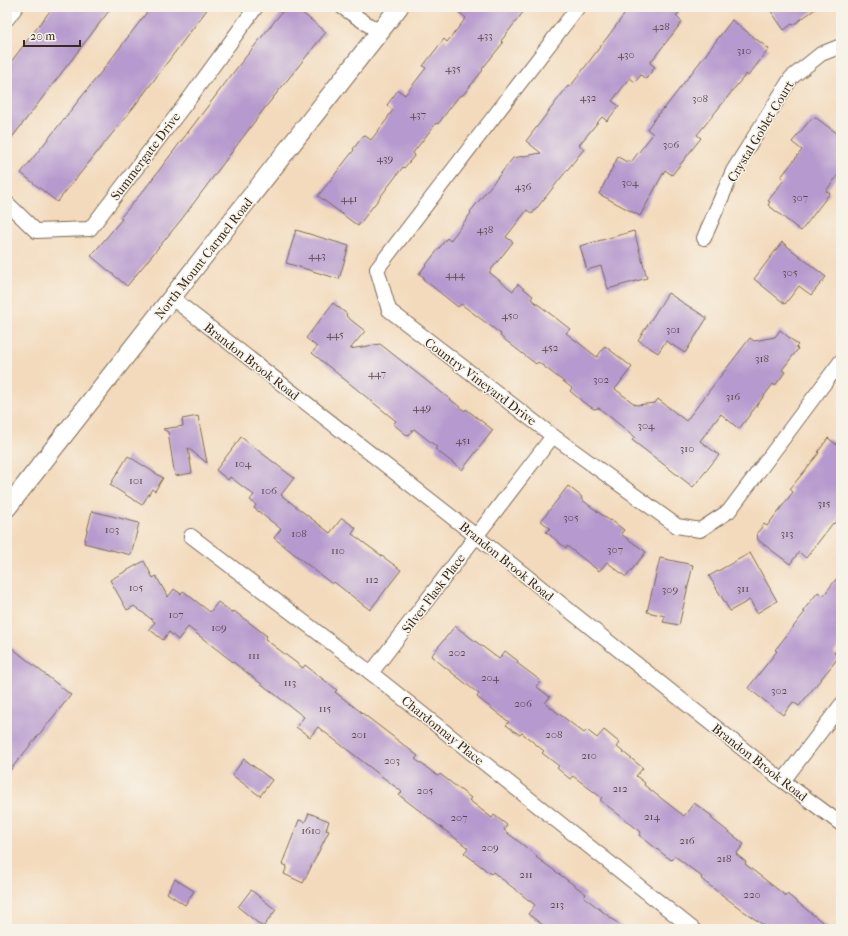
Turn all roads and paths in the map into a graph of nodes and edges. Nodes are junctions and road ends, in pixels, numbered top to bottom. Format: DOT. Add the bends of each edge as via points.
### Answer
graph roads {
  1 [pos="16,7"];
  2 [pos="256,7"];
  3 [pos="342,7"];
  4 [pos="399,7"];
  5 [pos="578,7"];
  6 [pos="7,19"];
  7 [pos="379,32"];
  8 [pos="841,46"];
  9 [pos="7,203"];
  10 [pos="704,238"];
  11 [pos="172,298"];
  12 [pos="841,361"];
  13 [pos="553,436"];
  14 [pos="7,508"];
  15 [pos="190,536"];
  16 [pos="476,536"];
  17 [pos="372,673"];
  18 [pos="841,705"];
  19 [pos="783,781"];
  20 [pos="841,824"];
  21 [pos="692,929"];
  1 -- 6 [label="street"];
  2 -- 9 [label="street, Summergate Drive" via="90,229 36,231"];
  3 -- 7 [label="street"];
  4 -- 7 [label="street, North Mount Carmel Road"];
  5 -- 13 [label="street, Country Vineyard Drive" via="377,269 389,310"];
  7 -- 11 [label="street, North Mount Carmel Road"];
  8 -- 10 [label="street, Crystal Goblet Court" via="821,54 791,78 733,171"];
  11 -- 14 [label="street, North Mount Carmel Road"];
  11 -- 16 [label="street, Brandon Brook Road"];
  12 -- 13 [label="street, Country Vineyard Drive" via="729,511 700,530 676,526"];
  13 -- 16 [label="street, Silver Flask Place"];
  15 -- 17 [label="street, Chardonnay Place"];
  16 -- 17 [label="street, Silver Flask Place"];
  16 -- 19 [label="street, Brandon Brook Road"];
  17 -- 21 [label="street, Chardonnay Place"];
  18 -- 19 [label="street"];
  19 -- 20 [label="street, Brandon Brook Road"];
}
